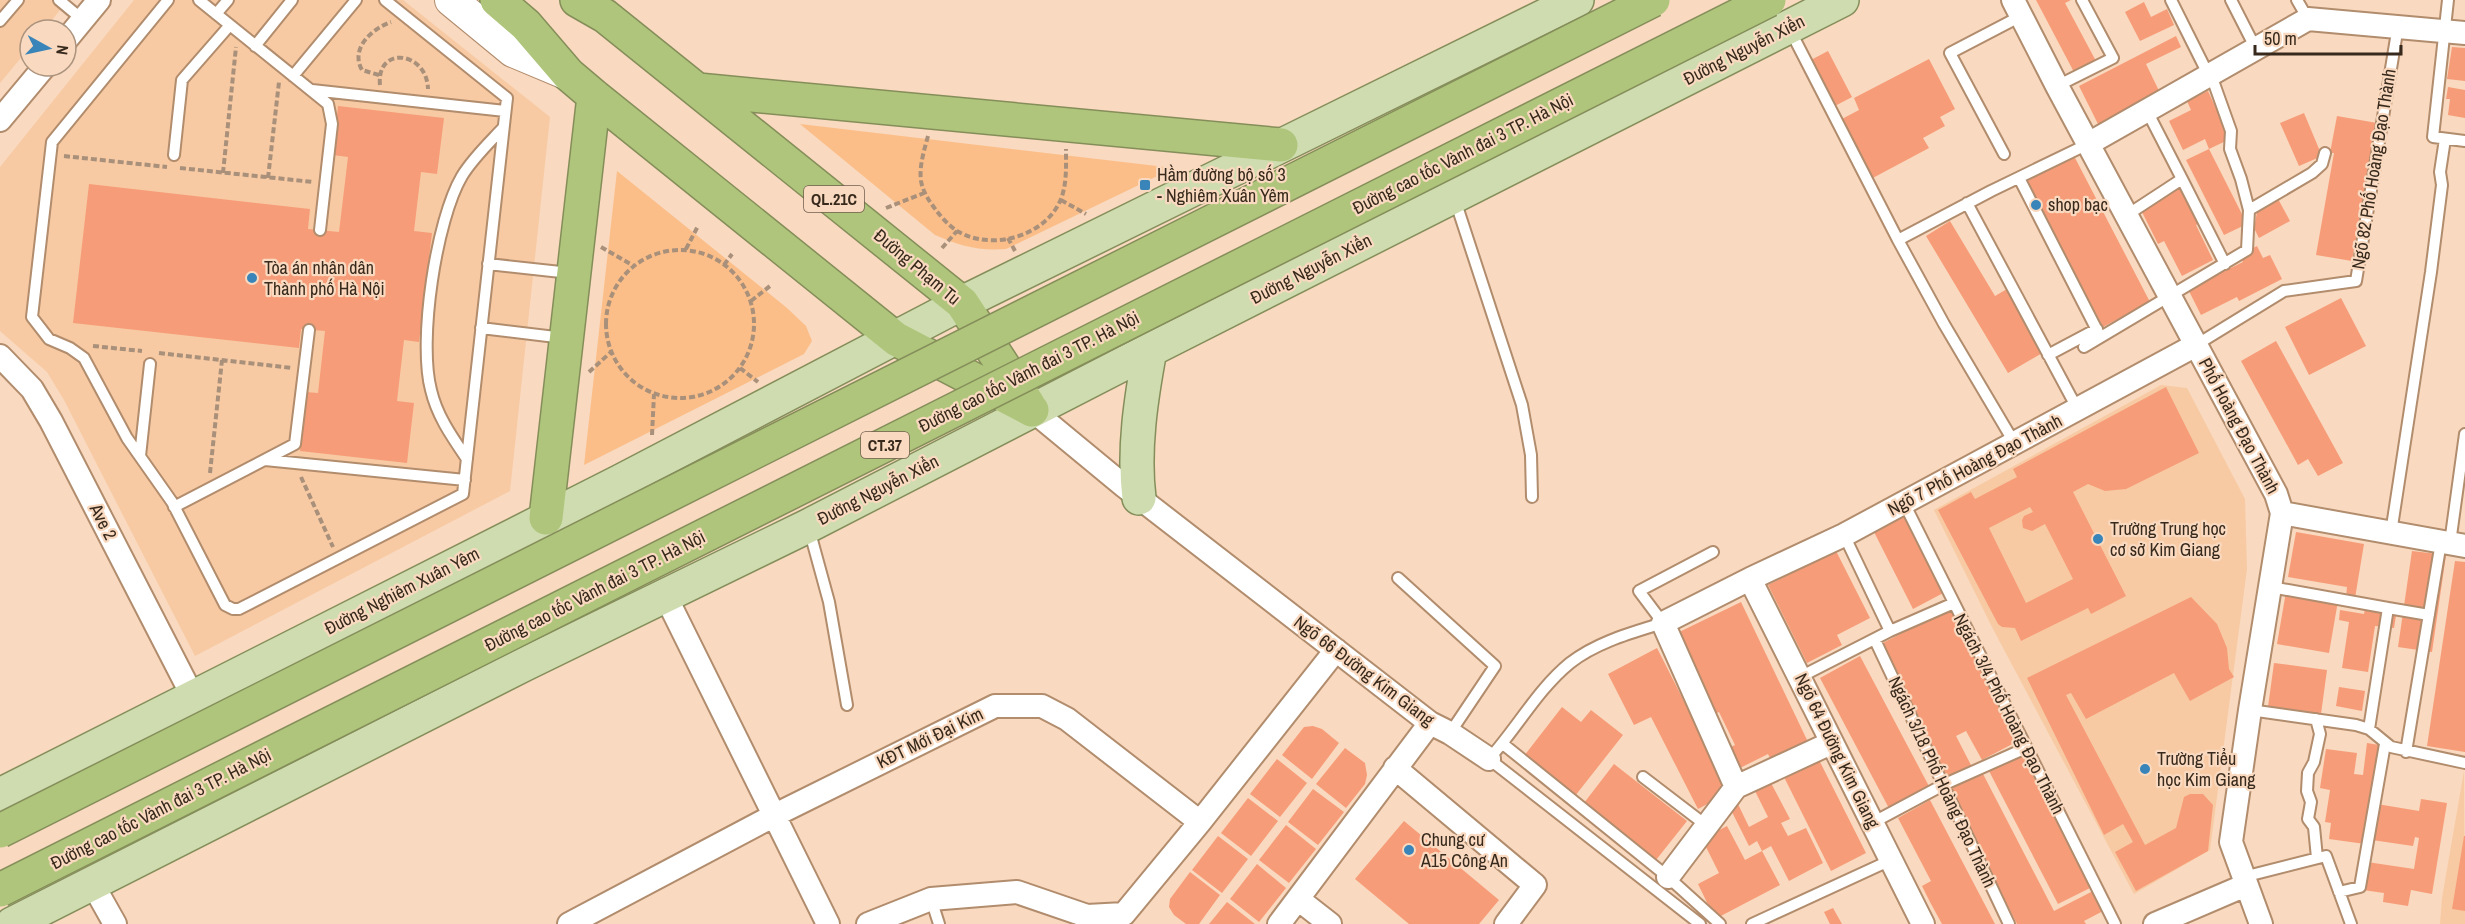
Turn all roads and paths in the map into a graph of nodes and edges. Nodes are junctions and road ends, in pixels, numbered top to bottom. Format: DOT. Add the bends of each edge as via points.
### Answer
graph roads {
  1 [pos="18,0"];
  2 [pos="59,0"];
  3 [pos="99,0"];
  4 [pos="168,0"];
  5 [pos="199,0"];
  6 [pos="228,0"];
  7 [pos="292,0"];
  8 [pos="356,0"];
  9 [pos="386,0"];
  10 [pos="451,0"];
  11 [pos="497,0"];
  12 [pos="577,0"];
  13 [pos="1577,0"];
  14 [pos="1636,0"];
  15 [pos="1653,0"];
  16 [pos="1769,0"];
  17 [pos="1842,0"];
  18 [pos="2082,0"];
  19 [pos="2171,0"];
  20 [pos="2231,0"];
  21 [pos="2448,0"];
  22 [pos="600,8"];
  23 [pos="2017,8"];
  24 [pos="2302,10"];
  25 [pos="216,14"];
  26 [pos="406,16"];
  27 [pos="83,20"];
  28 [pos="0,21"];
  29 [pos="78,26"];
  30 [pos="2397,26"];
  31 [pos="1789,27"];
  32 [pos="233,28"];
  33 [pos="2454,31"];
  34 [pos="255,46"];
  35 [pos="2256,49"];
  36 [pos="1465,55"];
  37 [pos="281,66"];
  38 [pos="568,74"];
  39 [pos="379,75"];
  40 [pos="2210,75"];
  41 [pos="293,76"];
  42 [pos="35,78"];
  43 [pos="2057,86"];
  44 [pos="310,90"];
  45 [pos="698,90"];
  46 [pos="594,96"];
  47 [pos="383,98"];
  48 [pos="428,102"];
  49 [pos="506,111"];
  50 [pos="2147,111"];
  51 [pos="0,120"];
  52 [pos="503,127"];
  53 [pos="929,133"];
  54 [pos="2445,139"];
  55 [pos="2465,141"];
  56 [pos="2088,144"];
  57 [pos="1281,145"];
  58 [pos="1066,147"];
  59 [pos="2325,153"];
  60 [pos="2004,154"];
  61 [pos="51,155"];
  62 [pos="174,155"];
  63 [pos="223,173"];
  64 [pos="268,178"];
  65 [pos="2019,178"];
  66 [pos="2182,179"];
  67 [pos="326,184"];
  68 [pos="924,193"];
  69 [pos="1454,197"];
  70 [pos="1060,200"];
  71 [pos="1967,203"];
  72 [pos="886,208"];
  73 [pos="2249,210"];
  74 [pos="1088,215"];
  75 [pos="2127,215"];
  76 [pos="698,226"];
  77 [pos="321,230"];
  78 [pos="957,231"];
  79 [pos="1008,238"];
  80 [pos="1898,240"];
  81 [pos="599,246"];
  82 [pos="942,248"];
  83 [pos="686,249"];
  84 [pos="1015,251"];
  85 [pos="732,254"];
  86 [pos="488,264"];
  87 [pos="2225,264"];
  88 [pos="724,265"];
  89 [pos="634,266"];
  90 [pos="573,274"];
  91 [pos="770,286"];
  92 [pos="2170,297"];
  93 [pos="751,302"];
  94 [pos="963,303"];
  95 [pos="599,312"];
  96 [pos="607,313"];
  97 [pos="481,328"];
  98 [pos="309,330"];
  99 [pos="2098,333"];
  100 [pos="566,338"];
  101 [pos="896,339"];
  102 [pos="57,342"];
  103 [pos="2196,345"];
  104 [pos="2084,347"];
  105 [pos="1150,350"];
  106 [pos="611,352"];
  107 [pos="2048,355"];
  108 [pos="0,356"];
  109 [pos="222,360"];
  110 [pos="150,364"];
  111 [pos="740,368"];
  112 [pos="304,369"];
  113 [pos="583,378"];
  114 [pos="762,386"];
  115 [pos="654,394"];
  116 [pos="1032,410"];
  117 [pos="2078,410"];
  118 [pos="2465,434"];
  119 [pos="652,441"];
  120 [pos="2015,444"];
  121 [pos="140,456"];
  122 [pos="467,459"];
  123 [pos="265,460"];
  124 [pos="294,463"];
  125 [pos="465,480"];
  126 [pos="208,490"];
  127 [pos="1532,497"];
  128 [pos="1139,498"];
  129 [pos="1904,503"];
  130 [pos="174,507"];
  131 [pos="2282,513"];
  132 [pos="546,518"];
  133 [pos="794,533"];
  134 [pos="2391,533"];
  135 [pos="1844,535"];
  136 [pos="2452,544"];
  137 [pos="1713,552"];
  138 [pos="338,558"];
  139 [pos="1398,578"];
  140 [pos="1750,579"];
  141 [pos="2271,587"];
  142 [pos="665,595"];
  143 [pos="1954,603"];
  144 [pos="2388,608"];
  145 [pos="2429,615"];
  146 [pos="1663,623"];
  147 [pos="1890,631"];
  148 [pos="1875,640"];
  149 [pos="1336,650"];
  150 [pos="1800,677"];
  151 [pos="193,697"];
  152 [pos="847,705"];
  153 [pos="2250,710"];
  154 [pos="2316,719"];
  155 [pos="1440,728"];
  156 [pos="2369,729"];
  157 [pos="1831,743"];
  158 [pos="2385,744"];
  159 [pos="2026,748"];
  160 [pos="1496,752"];
  161 [pos="2406,752"];
  162 [pos="2465,763"];
  163 [pos="1395,768"];
  164 [pos="1643,777"];
  165 [pos="1945,784"];
  166 [pos="1736,788"];
  167 [pos="0,795"];
  168 [pos="775,815"];
  169 [pos="1200,822"];
  170 [pos="1872,823"];
  171 [pos="1707,826"];
  172 [pos="0,831"];
  173 [pos="2317,858"];
  174 [pos="1891,860"];
  175 [pos="1668,877"];
  176 [pos="2248,879"];
  177 [pos="92,883"];
  178 [pos="0,890"];
  179 [pos="2339,892"];
  180 [pos="931,899"];
  181 [pos="1298,899"];
  182 [pos="12,924"];
  183 [pos="115,924"];
  184 [pos="569,924"];
  185 [pos="828,924"];
  186 [pos="868,924"];
  187 [pos="939,924"];
  188 [pos="1279,924"];
  189 [pos="1330,924"];
  190 [pos="1506,924"];
  191 [pos="1700,924"];
  192 [pos="1720,924"];
  193 [pos="1752,924"];
  194 [pos="1923,924"];
  195 [pos="2009,924"];
  196 [pos="2115,924"];
  197 [pos="2155,924"];
  198 [pos="2261,924"];
  199 [pos="2351,924"];
  1 -- 28 [label="lane"];
  2 -- 27 [label="lane"];
  3 -- 27 [label="street"];
  4 -- 61 [label="lane" via="52,142"];
  5 -- 25 [label="lane"];
  6 -- 25 [label="lane"];
  7 -- 34 [label="lane"];
  8 -- 41 [label="lane"];
  9 -- 26 [label="lane"];
  10 -- 38 [label="main road" via="513,51"];
  11 -- 38 [label="highway" via="526,25"];
  12 -- 22 [label="highway, Đường Phạm Tu / QL.21C"];
  13 -- 36 [label="main road"];
  14 -- 36 [label="main road" via="1510,62"];
  15 -- 172 [label="highway, bridge"];
  16 -- 178 [label="highway, Đường cao tốc Vành đai 3 TP. Hà Nội / CT.37, bridge"];
  17 -- 31 [label="main road, Đường Nguyễn Xiển"];
  18 -- 43 [label="lane" via="2113,58"];
  19 -- 40 [label="lane"];
  20 -- 35 [label="lane"];
  21 -- 33 [label="lane"];
  22 -- 45 [label="highway, Đường Phạm Tu / QL.21C"];
  23 -- 43 [label="street, Phố Hoàng Đạo Thành"];
  23 -- 60 [label="lane" via="1950,53"];
  24 -- 30 [label="street"];
  24 -- 35 [label="street"];
  25 -- 32 [label="lane"];
  26 -- 39 [label="path" via="370,35 359,51 357,61 362,70"];
  26 -- 49 [label="lane" via="507,98"];
  27 -- 29 [label="street"];
  30 -- 33 [label="street"];
  30 -- 103 [label="lane, Ngõ 82 Phố Hoàng Đạo Thành" via="2356,281 2284,291"];
  31 -- 69 [label="main road, Đường Nguyễn Xiển"];
  31 -- 80 [label="lane"];
  32 -- 34 [label="lane"];
  32 -- 62 [label="lane" via="182,80"];
  32 -- 63 [label="path"];
  33 -- 54 [label="lane" via="2433,137"];
  34 -- 37 [label="lane"];
  35 -- 40 [label="street"];
  36 -- 57 [label="main road"];
  37 -- 41 [label="lane"];
  37 -- 64 [label="path"];
  38 -- 46 [label="highway"];
  39 -- 47 [label="path"];
  39 -- 48 [label="path" via="390,60 411,60 426,75"];
  40 -- 50 [label="street"];
  40 -- 73 [label="lane" via="2231,131 2230,149"];
  41 -- 44 [label="lane"];
  42 -- 51 [label="street"];
  43 -- 56 [label="street, Phố Hoàng Đạo Thành"];
  44 -- 47 [label="lane"];
  44 -- 67 [label="lane" via="328,104 331,113"];
  45 -- 57 [label="highway"];
  45 -- 94 [label="highway, Đường Phạm Tu / QL.21C"];
  46 -- 90 [label="highway"];
  46 -- 101 [label="highway"];
  47 -- 48 [label="lane"];
  48 -- 49 [label="lane"];
  49 -- 52 [label="lane"];
  50 -- 56 [label="street"];
  50 -- 66 [label="lane"];
  52 -- 86 [label="lane"];
  52 -- 122 [label="lane" via="467,170 447,206 439,236 427,328 430,389 441,420"];
  53 -- 68 [label="path" via="922,156"];
  54 -- 55 [label="lane"];
  54 -- 134 [label="lane" via="2431,272"];
  56 -- 65 [label="lane"];
  56 -- 75 [label="street, Phố Hoàng Đạo Thành"];
  57 -- 94 [label="main road"];
  58 -- 70 [label="path" via="1066,179"];
  59 -- 73 [label="lane" via="2322,164 2312,173"];
  61 -- 63 [label="path"];
  61 -- 102 [label="lane" via="32,317 49,339"];
  63 -- 64 [label="path"];
  64 -- 67 [label="path"];
  65 -- 71 [label="lane"];
  65 -- 99 [label="lane"];
  66 -- 75 [label="lane"];
  66 -- 87 [label="lane"];
  67 -- 77 [label="lane"];
  68 -- 72 [label="path"];
  68 -- 78 [label="path"];
  69 -- 105 [label="main road, Đường Nguyễn Xiển"];
  69 -- 127 [label="lane" via="1522,405 1531,455"];
  70 -- 74 [label="path"];
  70 -- 79 [label="path" via="1039,226"];
  71 -- 80 [label="lane"];
  71 -- 107 [label="lane"];
  73 -- 87 [label="lane" via="2247,250"];
  75 -- 92 [label="street, Phố Hoàng Đạo Thành"];
  76 -- 83 [label="path"];
  78 -- 79 [label="path" via="985,240"];
  78 -- 82 [label="path"];
  79 -- 84 [label="path"];
  80 -- 120 [label="lane"];
  81 -- 89 [label="path"];
  83 -- 88 [label="path"];
  83 -- 89 [label="path" via="653,255"];
  85 -- 88 [label="path"];
  86 -- 90 [label="lane"];
  86 -- 97 [label="lane"];
  87 -- 92 [label="lane"];
  88 -- 93 [label="path"];
  89 -- 96 [label="path" via="616,287"];
  90 -- 100 [label="highway"];
  91 -- 93 [label="path"];
  92 -- 99 [label="lane"];
  92 -- 103 [label="street, Phố Hoàng Đạo Thành"];
  93 -- 111 [label="path" via="753,336"];
  94 -- 101 [label="main road"];
  94 -- 116 [label="highway, Đường Phạm Tu / QL.21C"];
  95 -- 96 [label="path"];
  96 -- 106 [label="path" via="606,333"];
  97 -- 100 [label="lane"];
  97 -- 122 [label="lane"];
  98 -- 112 [label="lane"];
  99 -- 104 [label="lane"];
  99 -- 107 [label="lane"];
  100 -- 132 [label="highway"];
  101 -- 116 [label="highway"];
  101 -- 132 [label="main road, Đường Nghiêm Xuân Yêm"];
  102 -- 109 [label="path"];
  102 -- 121 [label="lane" via="84,358"];
  103 -- 117 [label="street, Ngõ 7 Phố Hoàng Đạo Thành"];
  103 -- 131 [label="street, Phố Hoàng Đạo Thành" via="2276,494"];
  105 -- 116 [label="main road, Đường Nguyễn Xiển"];
  105 -- 128 [label="main road" via="1137,461"];
  106 -- 113 [label="path"];
  106 -- 115 [label="path" via="621,370"];
  107 -- 117 [label="lane"];
  108 -- 151 [label="street, Ave 2" via="32,389 51,421"];
  109 -- 112 [label="path"];
  109 -- 126 [label="path"];
  110 -- 121 [label="lane"];
  111 -- 114 [label="path"];
  111 -- 115 [label="path" via="721,386 700,396 685,399"];
  112 -- 123 [label="lane" via="295,444"];
  115 -- 119 [label="path"];
  116 -- 128 [label="street, Ngõ 66 Đường Kim Giang"];
  116 -- 133 [label="main road, Đường Nguyễn Xiển"];
  117 -- 120 [label="street, Ngõ 7 Phố Hoàng Đạo Thành"];
  118 -- 136 [label="lane"];
  120 -- 129 [label="street, Ngõ 7 Phố Hoàng Đạo Thành"];
  121 -- 130 [label="lane"];
  122 -- 125 [label="lane"];
  123 -- 124 [label="lane"];
  123 -- 126 [label="lane"];
  124 -- 125 [label="lane"];
  124 -- 138 [label="path"];
  125 -- 138 [label="lane" via="463,494"];
  126 -- 130 [label="lane"];
  128 -- 149 [label="street, Ngõ 66 Đường Kim Giang"];
  129 -- 135 [label="street, Ngõ 7 Phố Hoàng Đạo Thành"];
  129 -- 143 [label="lane, Ngách 3/4 Phố Hoàng Đạo Thành"];
  130 -- 138 [label="lane" via="225,605 232,609 239,609"];
  131 -- 134 [label="street"];
  131 -- 141 [label="street, Phố Hoàng Đạo Thành"];
  132 -- 151 [label="main road, Đường Nghiêm Xuân Yêm"];
  133 -- 142 [label="main road"];
  133 -- 152 [label="lane" via="829,602"];
  134 -- 136 [label="street"];
  135 -- 140 [label="street, Ngõ 7 Phố Hoàng Đạo Thành"];
  135 -- 147 [label="lane"];
  136 -- 145 [label="lane"];
  137 -- 146 [label="lane" via="1639,591"];
  139 -- 155 [label="lane" via="1495,666"];
  140 -- 146 [label="street, Ngõ 7 Phố Hoàng Đạo Thành"];
  140 -- 150 [label="street, Ngõ 64 Đường Kim Giang"];
  141 -- 144 [label="lane"];
  141 -- 153 [label="street, Phố Hoàng Đạo Thành"];
  142 -- 168 [label="street"];
  142 -- 177 [label="main road"];
  143 -- 147 [label="lane"];
  143 -- 159 [label="lane, Ngách 3/4 Phố Hoàng Đạo Thành"];
  144 -- 145 [label="lane"];
  144 -- 156 [label="lane"];
  145 -- 161 [label="lane"];
  146 -- 160 [label="lane" via="1617,637 1570,663"];
  146 -- 166 [label="street"];
  147 -- 148 [label="lane"];
  148 -- 150 [label="lane"];
  148 -- 165 [label="lane, Ngách 3/18 Phố Hoàng Đạo Thành"];
  149 -- 155 [label="street, Ngõ 66 Đường Kim Giang"];
  149 -- 169 [label="street"];
  150 -- 157 [label="street, Ngõ 64 Đường Kim Giang"];
  151 -- 167 [label="main road, Đường Nghiêm Xuân Yêm"];
  153 -- 154 [label="lane"];
  153 -- 176 [label="street, Phố Hoàng Đạo Thành" via="2231,842"];
  154 -- 156 [label="lane"];
  154 -- 173 [label="lane" via="2320,734 2308,773 2307,791 2311,802 2308,819 2314,827"];
  155 -- 160 [label="street, Ngõ 66 Đường Kim Giang"];
  155 -- 163 [label="street"];
  156 -- 158 [label="lane"];
  157 -- 166 [label="street"];
  157 -- 170 [label="street, Ngõ 64 Đường Kim Giang"];
  158 -- 161 [label="lane"];
  158 -- 179 [label="lane" via="2360,887"];
  159 -- 165 [label="lane"];
  159 -- 196 [label="lane, Ngách 3/4 Phố Hoàng Đạo Thành"];
  160 -- 175 [label="lane"];
  160 -- 191 [label="lane, Ngõ 66 Đường Kim Giang"];
  161 -- 162 [label="lane"];
  163 -- 181 [label="street"];
  163 -- 190 [label="street" via="1535,885"];
  164 -- 171 [label="lane"];
  165 -- 170 [label="lane"];
  165 -- 195 [label="lane, Ngách 3/18 Phố Hoàng Đạo Thành"];
  166 -- 171 [label="street"];
  168 -- 169 [label="street, KĐT Mới Đại Kim" via="995,706 1042,706 1067,719"];
  168 -- 184 [label="street, KĐT Mới Đại Kim"];
  168 -- 185 [label="street"];
  169 -- 180 [label="street" via="1124,914 1087,916 1017,892"];
  170 -- 174 [label="street, Ngõ 64 Đường Kim Giang"];
  171 -- 175 [label="street"];
  173 -- 176 [label="lane"];
  173 -- 179 [label="lane" via="2326,856"];
  174 -- 193 [label="lane"];
  174 -- 194 [label="street, Ngõ 64 Đường Kim Giang"];
  175 -- 192 [label="lane"];
  176 -- 197 [label="street"];
  176 -- 198 [label="street, Phố Hoàng Đạo Thành"];
  177 -- 182 [label="main road"];
  177 -- 183 [label="street"];
  179 -- 199 [label="lane"];
  180 -- 186 [label="street"];
  180 -- 187 [label="lane"];
  181 -- 188 [label="street"];
  181 -- 189 [label="street"];
}
